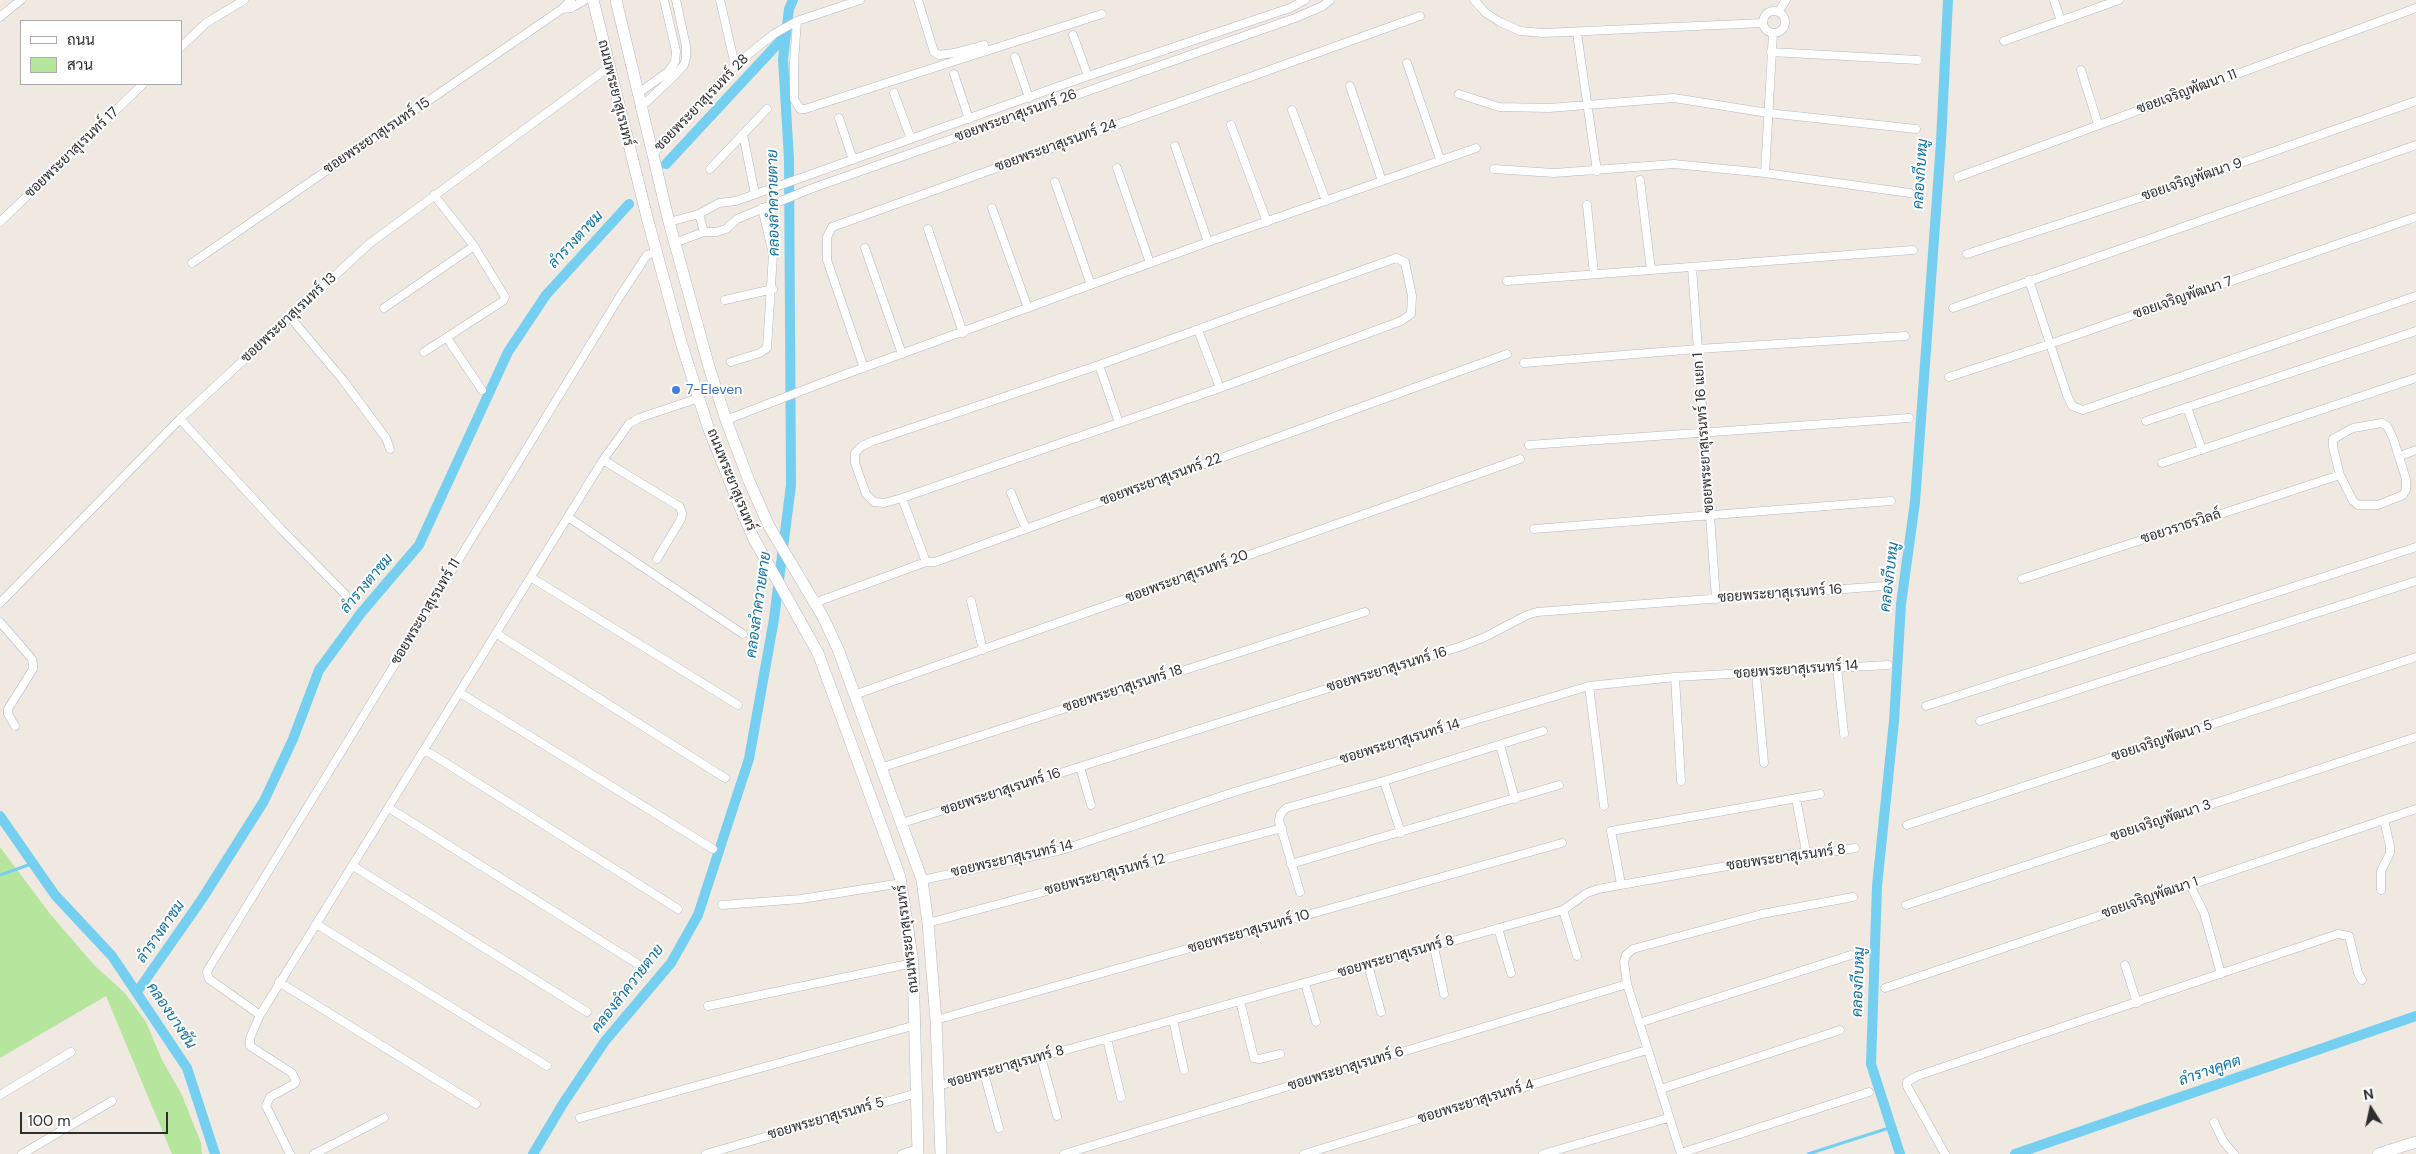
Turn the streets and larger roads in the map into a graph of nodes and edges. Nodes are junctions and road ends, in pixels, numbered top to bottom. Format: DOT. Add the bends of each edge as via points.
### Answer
graph roads {
  1 [pos="21,0"];
  2 [pos="244,0"];
  3 [pos="571,0"];
  4 [pos="586,0"];
  5 [pos="593,0"];
  6 [pos="616,0"];
  7 [pos="664,0"];
  8 [pos="676,0"];
  9 [pos="720,0"];
  10 [pos="860,0"];
  11 [pos="918,0"];
  12 [pos="1306,0"];
  13 [pos="1330,0"];
  14 [pos="1487,0"];
  15 [pos="1786,0"];
  16 [pos="2054,0"];
  17 [pos="2119,0"];
  18 [pos="1477,3"];
  19 [pos="2416,8"];
  20 [pos="562,9"];
  21 [pos="1778,12"];
  22 [pos="1102,14"];
  23 [pos="1420,16"];
  24 [pos="0,17"];
  25 [pos="2061,21"];
  26 [pos="794,22"];
  27 [pos="1763,23"];
  28 [pos="1577,33"];
  29 [pos="1772,33"];
  30 [pos="1073,35"];
  31 [pos="2004,41"];
  32 [pos="984,45"];
  33 [pos="182,46"];
  34 [pos="1771,52"];
  35 [pos="1015,57"];
  36 [pos="1918,60"];
  37 [pos="1407,63"];
  38 [pos="735,65"];
  39 [pos="609,67"];
  40 [pos="1114,68"];
  41 [pos="2082,70"];
  42 [pos="954,74"];
  43 [pos="1088,76"];
  44 [pos="1119,79"];
  45 [pos="142,85"];
  46 [pos="1350,86"];
  47 [pos="894,93"];
  48 [pos="637,94"];
  49 [pos="1459,94"];
  50 [pos="1029,98"];
  51 [pos="2416,101"];
  52 [pos="1586,106"];
  53 [pos="640,108"];
  54 [pos="767,109"];
  55 [pos="1292,110"];
  56 [pos="1768,113"];
  57 [pos="839,118"];
  58 [pos="970,119"];
  59 [pos="2098,124"];
  60 [pos="1232,125"];
  61 [pos="1916,129"];
  62 [pos="743,134"];
  63 [pos="912,139"];
  64 [pos="2416,145"];
  65 [pos="893,146"];
  66 [pos="1175,146"];
  67 [pos="1476,148"];
  68 [pos="652,154"];
  69 [pos="899,157"];
  70 [pos="1440,159"];
  71 [pos="853,160"];
  72 [pos="1117,168"];
  73 [pos="710,169"];
  74 [pos="1494,169"];
  75 [pos="1597,171"];
  76 [pos="1765,173"];
  77 [pos="1958,177"];
  78 [pos="1382,180"];
  79 [pos="1640,180"];
  80 [pos="1055,182"];
  81 [pos="1910,193"];
  82 [pos="755,194"];
  83 [pos="434,195"];
  84 [pos="1326,201"];
  85 [pos="1586,205"];
  86 [pos="762,208"];
  87 [pos="992,208"];
  88 [pos="698,214"];
  89 [pos="2416,217"];
  90 [pos="0,222"];
  91 [pos="668,222"];
  92 [pos="1267,222"];
  93 [pos="928,229"];
  94 [pos="704,232"];
  95 [pos="1208,242"];
  96 [pos="674,243"];
  97 [pos="474,246"];
  98 [pos="865,248"];
  99 [pos="1913,250"];
  100 [pos="656,252"];
  101 [pos="1966,254"];
  102 [pos="192,263"];
  103 [pos="1150,263"];
  104 [pos="1692,267"];
  105 [pos="1651,270"];
  106 [pos="1594,274"];
  107 [pos="2029,280"];
  108 [pos="1507,281"];
  109 [pos="1091,285"];
  110 [pos="772,289"];
  111 [pos="2416,296"];
  112 [pos="725,300"];
  113 [pos="384,308"];
  114 [pos="1028,308"];
  115 [pos="1953,308"];
  116 [pos="290,317"];
  117 [pos="1198,330"];
  118 [pos="2416,331"];
  119 [pos="963,333"];
  120 [pos="1905,336"];
  121 [pos="447,338"];
  122 [pos="2050,344"];
  123 [pos="1698,349"];
  124 [pos="424,352"];
  125 [pos="902,354"];
  126 [pos="1507,354"];
  127 [pos="731,362"];
  128 [pos="1524,363"];
  129 [pos="1099,365"];
  130 [pos="864,368"];
  131 [pos="1949,377"];
  132 [pos="2416,378"];
  133 [pos="1220,388"];
  134 [pos="482,390"];
  135 [pos="699,398"];
  136 [pos="2187,407"];
  137 [pos="1909,418"];
  138 [pos="180,419"];
  139 [pos="726,420"];
  140 [pos="2146,421"];
  141 [pos="1119,423"];
  142 [pos="1705,434"];
  143 [pos="1528,445"];
  144 [pos="390,449"];
  145 [pos="2202,450"];
  146 [pos="2416,450"];
  147 [pos="2400,456"];
  148 [pos="1520,459"];
  149 [pos="603,460"];
  150 [pos="2162,463"];
  151 [pos="2340,475"];
  152 [pos="1011,493"];
  153 [pos="902,498"];
  154 [pos="1891,501"];
  155 [pos="1710,514"];
  156 [pos="568,517"];
  157 [pos="1026,529"];
  158 [pos="1534,529"];
  159 [pos="2416,547"];
  160 [pos="657,560"];
  161 [pos="926,562"];
  162 [pos="532,578"];
  163 [pos="2022,579"];
  164 [pos="2416,581"];
  165 [pos="1884,586"];
  166 [pos="345,594"];
  167 [pos="1716,599"];
  168 [pos="812,601"];
  169 [pos="971,601"];
  170 [pos="0,604"];
  171 [pos="1366,612"];
  172 [pos="0,622"];
  173 [pos="497,634"];
  174 [pos="743,634"];
  175 [pos="983,650"];
  176 [pos="2416,657"];
  177 [pos="1888,665"];
  178 [pos="1837,667"];
  179 [pos="1756,674"];
  180 [pos="1675,677"];
  181 [pos="1589,686"];
  182 [pos="460,693"];
  183 [pos="854,695"];
  184 [pos="738,705"];
  185 [pos="1926,706"];
  186 [pos="1980,721"];
  187 [pos="15,726"];
  188 [pos="1544,731"];
  189 [pos="1844,734"];
  190 [pos="2416,737"];
  191 [pos="1500,745"];
  192 [pos="425,750"];
  193 [pos="1764,763"];
  194 [pos="1080,767"];
  195 [pos="880,768"];
  196 [pos="725,778"];
  197 [pos="1384,781"];
  198 [pos="1681,781"];
  199 [pos="1558,785"];
  200 [pos="1820,794"];
  201 [pos="1796,798"];
  202 [pos="1515,799"];
  203 [pos="1091,804"];
  204 [pos="1604,806"];
  205 [pos="389,808"];
  206 [pos="2416,809"];
  207 [pos="2384,820"];
  208 [pos="902,823"];
  209 [pos="1907,825"];
  210 [pos="1282,828"];
  211 [pos="1401,833"];
  212 [pos="1562,843"];
  213 [pos="1855,848"];
  214 [pos="712,849"];
  215 [pos="1806,852"];
  216 [pos="1291,864"];
  217 [pos="353,866"];
  218 [pos="922,880"];
  219 [pos="902,883"];
  220 [pos="1621,884"];
  221 [pos="2190,885"];
  222 [pos="2381,890"];
  223 [pos="1300,892"];
  224 [pos="1853,897"];
  225 [pos="722,905"];
  226 [pos="1906,905"];
  227 [pos="678,909"];
  228 [pos="1563,910"];
  229 [pos="928,923"];
  230 [pos="316,924"];
  231 [pos="1498,928"];
  232 [pos="1434,946"];
  233 [pos="1851,955"];
  234 [pos="1577,956"];
  235 [pos="912,963"];
  236 [pos="1368,965"];
  237 [pos="2125,965"];
  238 [pos="641,966"];
  239 [pos="1511,973"];
  240 [pos="2222,974"];
  241 [pos="2362,980"];
  242 [pos="279,982"];
  243 [pos="1305,983"];
  244 [pos="1627,984"];
  245 [pos="1885,988"];
  246 [pos="1444,994"];
  247 [pos="1240,1001"];
  248 [pos="2136,1003"];
  249 [pos="708,1006"];
  250 [pos="587,1012"];
  251 [pos="1381,1012"];
  252 [pos="260,1015"];
  253 [pos="936,1020"];
  254 [pos="1173,1020"];
  255 [pos="1316,1022"];
  256 [pos="1639,1023"];
  257 [pos="916,1025"];
  258 [pos="1840,1030"];
  259 [pos="1107,1039"];
  260 [pos="1647,1050"];
  261 [pos="71,1052"];
  262 [pos="1280,1054"];
  263 [pos="1041,1057"];
  264 [pos="547,1066"];
  265 [pos="1184,1070"];
  266 [pos="984,1073"];
  267 [pos="938,1086"];
  268 [pos="1661,1089"];
  269 [pos="1869,1092"];
  270 [pos="917,1093"];
  271 [pos="0,1095"];
  272 [pos="1121,1097"];
  273 [pos="112,1101"];
  274 [pos="476,1104"];
  275 [pos="1057,1116"];
  276 [pos="384,1118"];
  277 [pos="580,1118"];
  278 [pos="1668,1118"];
  279 [pos="2214,1122"];
  280 [pos="999,1128"];
  281 [pos="2416,1142"];
  282 [pos="918,1152"];
  283 [pos="22,1154"];
  284 [pos="290,1154"];
  285 [pos="314,1154"];
  286 [pos="706,1154"];
  287 [pos="902,1154"];
  288 [pos="941,1154"];
  289 [pos="1064,1154"];
  290 [pos="1304,1154"];
  291 [pos="1543,1154"];
  292 [pos="1681,1154"];
  293 [pos="1945,1154"];
  294 [pos="2234,1154"];
  295 [pos="2378,1154"];
  1 -- 24 [label="street"];
  2 -- 33 [label="street" via="206,23"];
  3 -- 20 [label="street, ซอยพระยาสุเรนทร์ 15"];
  4 -- 20 [label="street, ซอยพระยาสุเรนทร์ 15"];
  5 -- 39 [label="street, ถนนพระยาสุเรนทร์"];
  6 -- 48 [label="street, ถนนพระยาสุเรนทร์"];
  7 -- 48 [label="street" via="676,51 675,62 668,72"];
  8 -- 53 [label="street" via="686,46 684,65"];
  9 -- 38 [label="street"];
  10 -- 26 [label="street, ซอยพระยาสุเรนทร์ 28"];
  11 -- 32 [label="street" via="934,52 939,55"];
  12 -- 40 [label="street, ซอยพระยาสุเรนทร์ 26"];
  13 -- 44 [label="street, ซอยพระยาสุเรนทร์ 26" via="1294,18"];
  14 -- 18 [label="street"];
  15 -- 21 [label="street"];
  16 -- 25 [label="street"];
  17 -- 25 [label="street"];
  18 -- 28 [label="street" via="1500,22 1520,31"];
  19 -- 59 [label="street, ซอยเจริญพัฒนา 11"];
  20 -- 102 [label="street, ซอยพระยาสุเรนทร์ 15"];
  21 -- 27 [label="street" via="1770,12"];
  21 -- 29 [label="street" via="1784,19 1784,28"];
  22 -- 26 [label="street" via="805,109 800,109 794,99"];
  23 -- 130 [label="street, ซอยพระยาสุเรนทร์ 24" via="832,227 828,237 828,260"];
  25 -- 31 [label="street"];
  26 -- 38 [label="street, ซอยพระยาสุเรนทร์ 28"];
  27 -- 28 [label="street"];
  27 -- 29 [label="street"];
  28 -- 52 [label="street"];
  29 -- 34 [label="street"];
  30 -- 43 [label="street"];
  34 -- 36 [label="street"];
  34 -- 56 [label="street"];
  35 -- 50 [label="street"];
  37 -- 70 [label="street"];
  38 -- 68 [label="street, ซอยพระยาสุเรนทร์ 28"];
  39 -- 83 [label="street, ซอยพระยาสุเรนทร์ 13"];
  39 -- 100 [label="street, ถนนพระยาสุเรนทร์"];
  40 -- 43 [label="street, ซอยพระยาสุเรนทร์ 26"];
  40 -- 44 [label="street"];
  41 -- 59 [label="street"];
  42 -- 58 [label="street"];
  43 -- 50 [label="street, ซอยพระยาสุเรนทร์ 26"];
  44 -- 69 [label="street, ซอยพระยาสุเรนทร์ 26"];
  45 -- 90 [label="street, ซอยพระยาสุเรนทร์ 17"];
  46 -- 78 [label="street"];
  47 -- 63 [label="street"];
  48 -- 53 [label="street, ถนนพระยาสุเรนทร์"];
  49 -- 52 [label="street" via="1499,107"];
  50 -- 58 [label="street, ซอยพระยาสุเรนทร์ 26"];
  51 -- 101 [label="street, ซอยเจริญพัฒนา 9" via="2158,192"];
  52 -- 56 [label="street" via="1674,98"];
  52 -- 75 [label="street"];
  53 -- 68 [label="street, ถนนพระยาสุเรนทร์"];
  54 -- 62 [label="street"];
  55 -- 84 [label="street"];
  56 -- 61 [label="street"];
  56 -- 76 [label="street"];
  57 -- 71 [label="street"];
  58 -- 63 [label="street, ซอยพระยาสุเรนทร์ 26"];
  59 -- 77 [label="street, ซอยเจริญพัฒนา 11"];
  60 -- 92 [label="street"];
  62 -- 73 [label="street"];
  62 -- 82 [label="street"];
  63 -- 65 [label="street, ซอยพระยาสุเรนทร์ 26"];
  64 -- 107 [label="street"];
  65 -- 69 [label="street"];
  65 -- 71 [label="street, ซอยพระยาสุเรนทร์ 26"];
  66 -- 95 [label="street"];
  67 -- 70 [label="street"];
  68 -- 91 [label="street, ถนนพระยาสุเรนทร์"];
  69 -- 86 [label="street, ซอยพระยาสุเรนทร์ 26"];
  70 -- 78 [label="street"];
  71 -- 82 [label="street, ซอยพระยาสุเรนทร์ 26"];
  72 -- 103 [label="street"];
  74 -- 75 [label="street" via="1554,173"];
  75 -- 76 [label="street" via="1674,164"];
  76 -- 81 [label="street"];
  78 -- 84 [label="street"];
  79 -- 105 [label="street"];
  80 -- 109 [label="street"];
  82 -- 88 [label="street, ซอยพระยาสุเรนทร์ 26" via="714,205"];
  83 -- 97 [label="street"];
  83 -- 116 [label="street, ซอยพระยาสุเรนทร์ 13" via="370,244"];
  84 -- 92 [label="street"];
  85 -- 106 [label="street"];
  86 -- 94 [label="street, ซอยพระยาสุเรนทร์ 26" via="737,219 726,229"];
  86 -- 110 [label="street" via="772,244"];
  87 -- 114 [label="street"];
  88 -- 91 [label="street, ซอยพระยาสุเรนทร์ 26"];
  88 -- 94 [label="street"];
  89 -- 122 [label="street, ซอยเจริญพัฒนา 7"];
  91 -- 96 [label="street, ถนนพระยาสุเรนทร์"];
  92 -- 95 [label="street"];
  93 -- 119 [label="street"];
  94 -- 96 [label="street, ซอยพระยาสุเรนทร์ 26"];
  95 -- 103 [label="street"];
  96 -- 139 [label="street, ถนนพระยาสุเรนทร์"];
  97 -- 113 [label="street"];
  97 -- 121 [label="street" via="505,297"];
  98 -- 125 [label="street"];
  99 -- 104 [label="street"];
  100 -- 135 [label="street, ถนนพระยาสุเรนทร์"];
  100 -- 252 [label="street, ซอยพระยาสุเรนทร์ 11" via="647,255 620,296 209,968 209,979"];
  103 -- 109 [label="street"];
  104 -- 105 [label="street"];
  104 -- 123 [label="street, ซอยพระยาสุเรนทร์ 16 แยก 1"];
  105 -- 106 [label="street"];
  106 -- 108 [label="street"];
  107 -- 115 [label="street"];
  107 -- 122 [label="street"];
  109 -- 114 [label="street"];
  110 -- 112 [label="street"];
  110 -- 127 [label="street" via="767,348"];
  111 -- 122 [label="street" via="2083,410 2072,406 2066,395"];
  114 -- 119 [label="street"];
  116 -- 138 [label="street, ซอยพระยาสุเรนทร์ 13"];
  116 -- 144 [label="street" via="343,380 386,438"];
  117 -- 129 [label="street"];
  117 -- 133 [label="street"];
  117 -- 133 [label="street" via="1396,258 1406,262 1412,296 1411,314"];
  118 -- 136 [label="street"];
  119 -- 125 [label="street"];
  120 -- 123 [label="street"];
  121 -- 124 [label="street"];
  121 -- 134 [label="street"];
  122 -- 131 [label="street, ซอยเจริญพัฒนา 7"];
  123 -- 128 [label="street"];
  123 -- 142 [label="street, ซอยพระยาสุเรนทร์ 16 แยก 1"];
  125 -- 130 [label="street"];
  126 -- 157 [label="street, ซอยพระยาสุเรนทร์ 22"];
  129 -- 141 [label="street"];
  129 -- 153 [label="street" via="862,446 855,453 855,463 866,494 874,502"];
  130 -- 139 [label="street"];
  132 -- 145 [label="street"];
  133 -- 141 [label="street"];
  135 -- 149 [label="street" via="629,424"];
  135 -- 219 [label="street, ถนนพระยาสุเรนทร์" via="754,539 818,654"];
  136 -- 140 [label="street"];
  136 -- 145 [label="street"];
  137 -- 142 [label="street"];
  138 -- 166 [label="street"];
  138 -- 170 [label="street, ซอยพระยาสุเรนทร์ 13"];
  139 -- 168 [label="street, ถนนพระยาสุเรนทร์" via="769,526"];
  141 -- 153 [label="street"];
  142 -- 143 [label="street"];
  142 -- 155 [label="street, ซอยพระยาสุเรนทร์ 16 แยก 1"];
  145 -- 150 [label="street"];
  146 -- 147 [label="street"];
  147 -- 151 [label="street" via="2406,490 2403,495 2378,505 2364,507 2353,501"];
  147 -- 151 [label="street" via="2387,426 2382,423 2353,428 2333,440"];
  148 -- 175 [label="street, ซอยพระยาสุเรนทร์ 20"];
  149 -- 156 [label="street"];
  149 -- 160 [label="street" via="680,507 681,519"];
  151 -- 163 [label="street, ซอยวราธรวิลล์"];
  152 -- 157 [label="street"];
  153 -- 161 [label="street"];
  154 -- 155 [label="street"];
  155 -- 158 [label="street"];
  155 -- 167 [label="street, ซอยพระยาสุเรนทร์ 16 แยก 1"];
  156 -- 162 [label="street"];
  156 -- 174 [label="street"];
  157 -- 161 [label="street, ซอยพระยาสุเรนทร์ 22" via="935,562"];
  159 -- 185 [label="street"];
  161 -- 168 [label="street, ซอยพระยาสุเรนทร์ 22"];
  162 -- 173 [label="street"];
  162 -- 184 [label="street"];
  164 -- 186 [label="street"];
  165 -- 167 [label="street, ซอยพระยาสุเรนทร์ 16"];
  167 -- 194 [label="street, ซอยพระยาสุเรนทร์ 16" via="1527,614 1484,638 1459,647"];
  168 -- 183 [label="street, ถนนพระยาสุเรนทร์" via="830,631"];
  169 -- 175 [label="street"];
  171 -- 195 [label="street, ซอยพระยาสุเรนทร์ 18"];
  172 -- 187 [label="street" via="33,664 8,709"];
  173 -- 182 [label="street"];
  173 -- 196 [label="street"];
  175 -- 183 [label="street, ซอยพระยาสุเรนทร์ 20"];
  176 -- 209 [label="street, ซอยเจริญพัฒนา 5"];
  177 -- 178 [label="street, ซอยพระยาสุเรนทร์ 14"];
  178 -- 179 [label="street, ซอยพระยาสุเรนทร์ 14"];
  178 -- 189 [label="street"];
  179 -- 180 [label="street, ซอยพระยาสุเรนทร์ 14"];
  179 -- 193 [label="street"];
  180 -- 181 [label="street, ซอยพระยาสุเรนทร์ 14"];
  180 -- 198 [label="street"];
  181 -- 204 [label="street"];
  181 -- 218 [label="street, ซอยพระยาสุเรนทร์ 14" via="1234,792 1062,850"];
  182 -- 192 [label="street"];
  182 -- 214 [label="street"];
  183 -- 195 [label="street, ถนนพระยาสุเรนทร์"];
  188 -- 191 [label="street"];
  190 -- 226 [label="street, ซอยเจริญพัฒนา 3"];
  191 -- 197 [label="street"];
  191 -- 202 [label="street"];
  192 -- 205 [label="street"];
  192 -- 227 [label="street"];
  194 -- 203 [label="street"];
  194 -- 208 [label="street, ซอยพระยาสุเรนทร์ 16"];
  195 -- 208 [label="street, ถนนพระยาสุเรนทร์"];
  197 -- 210 [label="street" via="1286,808 1280,815"];
  197 -- 211 [label="street"];
  199 -- 202 [label="street"];
  200 -- 201 [label="street"];
  201 -- 215 [label="street"];
  201 -- 220 [label="street" via="1611,831"];
  202 -- 211 [label="street"];
  205 -- 217 [label="street"];
  205 -- 238 [label="street"];
  206 -- 207 [label="street, ซอยเจริญพัฒนา 1"];
  207 -- 221 [label="street, ซอยเจริญพัฒนา 1"];
  207 -- 222 [label="street" via="2390,853 2381,871"];
  208 -- 218 [label="street, ถนนพระยาสุเรนทร์"];
  210 -- 216 [label="street"];
  210 -- 229 [label="street, ซอยพระยาสุเรนทร์ 12"];
  211 -- 216 [label="street"];
  212 -- 253 [label="street, ซอยพระยาสุเรนทร์ 10"];
  213 -- 215 [label="street, ซอยพระยาสุเรนทร์ 8"];
  215 -- 220 [label="street, ซอยพระยาสุเรนทร์ 8"];
  216 -- 223 [label="street"];
  217 -- 230 [label="street"];
  217 -- 250 [label="street"];
  218 -- 229 [label="street, ถนนพระยาสุเรนทร์"];
  219 -- 225 [label="street" via="802,899"];
  219 -- 235 [label="street, ถนนพระยาสุเรนทร์"];
  220 -- 228 [label="street, ซอยพระยาสุเรนทร์ 8" via="1587,893"];
  221 -- 240 [label="street" via="2204,913"];
  221 -- 245 [label="street, ซอยเจริญพัฒนา 1"];
  224 -- 244 [label="street" via="1762,914 1632,949 1624,962"];
  228 -- 231 [label="street, ซอยพระยาสุเรนทร์ 8"];
  228 -- 234 [label="street"];
  229 -- 253 [label="street, ถนนพระยาสุเรนทร์"];
  230 -- 242 [label="street"];
  230 -- 264 [label="street"];
  231 -- 232 [label="street, ซอยพระยาสุเรนทร์ 8"];
  231 -- 239 [label="street"];
  232 -- 236 [label="street, ซอยพระยาสุเรนทร์ 8"];
  232 -- 246 [label="street"];
  233 -- 256 [label="street"];
  235 -- 249 [label="street"];
  235 -- 257 [label="street, ถนนพระยาสุเรนทร์"];
  236 -- 243 [label="street, ซอยพระยาสุเรนทร์ 8"];
  236 -- 251 [label="street"];
  237 -- 248 [label="street"];
  240 -- 241 [label="street" via="2322,938 2344,934 2352,943"];
  240 -- 248 [label="street"];
  242 -- 252 [label="street"];
  242 -- 274 [label="street"];
  243 -- 247 [label="street, ซอยพระยาสุเรนทร์ 8"];
  243 -- 255 [label="street"];
  244 -- 256 [label="street"];
  244 -- 289 [label="street, ซอยพระยาสุเรนทร์ 6"];
  247 -- 254 [label="street, ซอยพระยาสุเรนทร์ 8"];
  247 -- 262 [label="street" via="1254,1058"];
  248 -- 293 [label="street" via="1910,1079 1907,1082 1910,1092"];
  252 -- 284 [label="street" via="250,1046 292,1073 296,1081 270,1097 266,1106"];
  253 -- 257 [label="street"];
  253 -- 267 [label="street, ถนนพระยาสุเรนทร์"];
  254 -- 259 [label="street, ซอยพระยาสุเรนทร์ 8"];
  254 -- 265 [label="street"];
  256 -- 260 [label="street"];
  257 -- 270 [label="street, ถนนพระยาสุเรนทร์"];
  257 -- 277 [label="street"];
  258 -- 268 [label="street"];
  259 -- 263 [label="street, ซอยพระยาสุเรนทร์ 8"];
  259 -- 272 [label="street"];
  260 -- 268 [label="street"];
  260 -- 290 [label="street, ซอยพระยาสุเรนทร์ 4"];
  261 -- 271 [label="street"];
  263 -- 266 [label="street, ซอยพระยาสุเรนทร์ 8"];
  263 -- 275 [label="street"];
  266 -- 267 [label="street, ซอยพระยาสุเรนทร์ 8"];
  266 -- 280 [label="street"];
  267 -- 288 [label="street, ถนนพระยาสุเรนทร์"];
  268 -- 278 [label="street"];
  269 -- 292 [label="street"];
  270 -- 282 [label="street, ถนนพระยาสุเรนทร์"];
  270 -- 286 [label="street, ซอยพระยาสุเรนทร์ 5"];
  273 -- 283 [label="street"];
  276 -- 285 [label="street"];
  278 -- 291 [label="street"];
  278 -- 292 [label="street"];
  279 -- 294 [label="street"];
  281 -- 295 [label="street"];
  282 -- 287 [label="street"];
}
